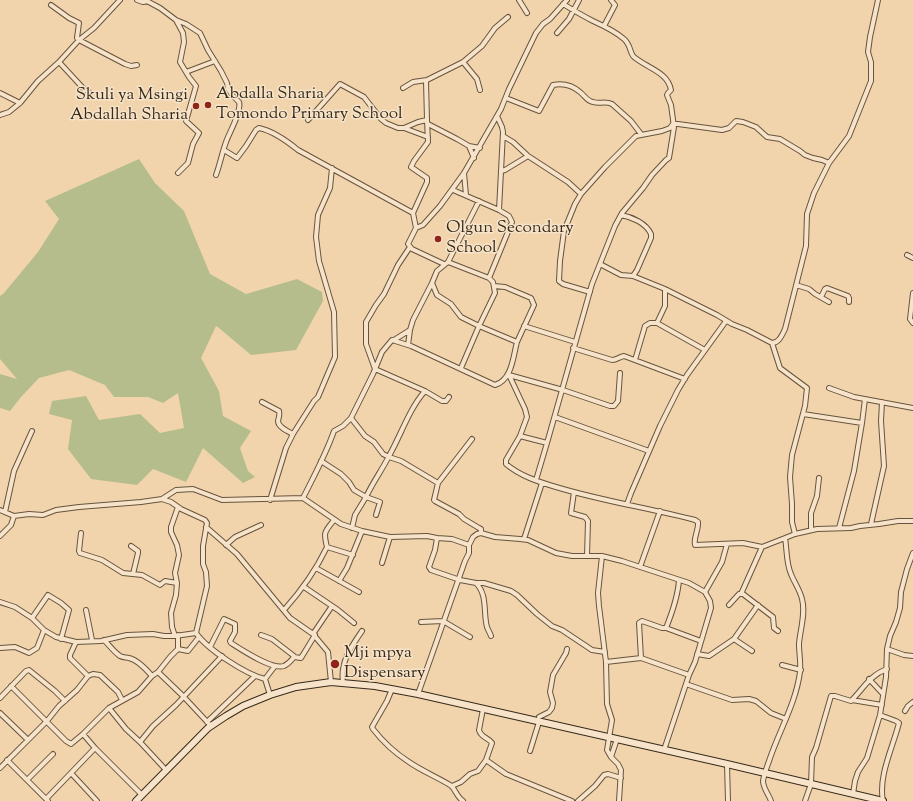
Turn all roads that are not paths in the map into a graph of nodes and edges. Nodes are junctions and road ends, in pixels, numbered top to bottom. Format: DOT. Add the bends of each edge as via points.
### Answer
graph roads {
  1 [pos="120,0"];
  2 [pos="137,0"];
  3 [pos="519,0"];
  4 [pos="567,0"];
  5 [pos="579,0"];
  6 [pos="612,0"];
  7 [pos="878,0"];
  8 [pos="148,1"];
  9 [pos="563,4"];
  10 [pos="51,5"];
  11 [pos="574,10"];
  12 [pos="527,13"];
  13 [pos="508,17"];
  14 [pos="176,20"];
  15 [pos="604,26"];
  16 [pos="557,33"];
  17 [pos="79,40"];
  18 [pos="215,61"];
  19 [pos="59,62"];
  20 [pos="463,62"];
  21 [pos="137,65"];
  22 [pos="186,72"];
  23 [pos="426,81"];
  24 [pos="403,88"];
  25 [pos="480,90"];
  26 [pos="0,93"];
  27 [pos="90,93"];
  28 [pos="506,98"];
  29 [pos="20,103"];
  30 [pos="0,115"];
  31 [pos="497,116"];
  32 [pos="308,120"];
  33 [pos="428,122"];
  34 [pos="673,124"];
  35 [pos="404,128"];
  36 [pos="641,134"];
  37 [pos="503,136"];
  38 [pos="428,137"];
  39 [pos="469,146"];
  40 [pos="480,148"];
  41 [pos="224,150"];
  42 [pos="528,156"];
  43 [pos="474,158"];
  44 [pos="829,163"];
  45 [pos="332,168"];
  46 [pos="501,171"];
  47 [pos="464,173"];
  48 [pos="178,174"];
  49 [pos="216,175"];
  50 [pos="453,190"];
  51 [pos="581,194"];
  52 [pos="466,195"];
  53 [pos="479,201"];
  54 [pos="499,210"];
  55 [pos="413,213"];
  56 [pos="621,214"];
  57 [pos="416,228"];
  58 [pos="410,247"];
  59 [pos="907,255"];
  60 [pos="913,258"];
  61 [pos="446,263"];
  62 [pos="600,264"];
  63 [pos="637,270"];
  64 [pos="633,276"];
  65 [pos="489,278"];
  66 [pos="640,279"];
  67 [pos="432,282"];
  68 [pos="796,285"];
  69 [pos="494,286"];
  70 [pos="665,289"];
  71 [pos="590,292"];
  72 [pos="913,293"];
  73 [pos="821,297"];
  74 [pos="830,302"];
  75 [pos="849,302"];
  76 [pos="726,321"];
  77 [pos="657,323"];
  78 [pos="913,323"];
  79 [pos="479,326"];
  80 [pos="524,326"];
  81 [pos="410,330"];
  82 [pos="394,340"];
  83 [pos="517,342"];
  84 [pos="575,342"];
  85 [pos="772,343"];
  86 [pos="408,345"];
  87 [pos="574,348"];
  88 [pos="705,350"];
  89 [pos="635,360"];
  90 [pos="461,368"];
  91 [pos="375,370"];
  92 [pos="620,373"];
  93 [pos="509,375"];
  94 [pos="684,379"];
  95 [pos="828,388"];
  96 [pos="563,390"];
  97 [pos="425,391"];
  98 [pos="449,397"];
  99 [pos="865,399"];
  100 [pos="262,402"];
  101 [pos="882,402"];
  102 [pos="913,408"];
  103 [pos="803,414"];
  104 [pos="555,417"];
  105 [pos="351,418"];
  106 [pos="862,424"];
  107 [pos="32,431"];
  108 [pos="293,434"];
  109 [pos="520,436"];
  110 [pos="472,439"];
  111 [pos="547,443"];
  112 [pos="649,451"];
  113 [pos="389,457"];
  114 [pos="321,461"];
  115 [pos="819,478"];
  116 [pos="536,480"];
  117 [pos="438,483"];
  118 [pos="542,483"];
  119 [pos="574,492"];
  120 [pos="366,497"];
  121 [pos="162,498"];
  122 [pos="303,498"];
  123 [pos="270,500"];
  124 [pos="627,504"];
  125 [pos="178,508"];
  126 [pos="2,511"];
  127 [pos="660,511"];
  128 [pos="376,515"];
  129 [pos="14,516"];
  130 [pos="334,520"];
  131 [pos="913,520"];
  132 [pos="871,524"];
  133 [pos="261,525"];
  134 [pos="206,527"];
  135 [pos="352,528"];
  136 [pos="840,528"];
  137 [pos="811,530"];
  138 [pos="362,532"];
  139 [pos="81,533"];
  140 [pos="481,533"];
  141 [pos="795,534"];
  142 [pos="0,536"];
  143 [pos="390,537"];
  144 [pos="437,538"];
  145 [pos="785,538"];
  146 [pos="524,540"];
  147 [pos="226,544"];
  148 [pos="727,544"];
  149 [pos="469,545"];
  150 [pos="131,546"];
  151 [pos="327,546"];
  152 [pos="762,547"];
  153 [pos="913,554"];
  154 [pos="352,555"];
  155 [pos="587,556"];
  156 [pos="602,556"];
  157 [pos="382,563"];
  158 [pos="640,567"];
  159 [pos="316,568"];
  160 [pos="133,574"];
  161 [pos="458,579"];
  162 [pos="679,580"];
  163 [pos="339,581"];
  164 [pos="177,583"];
  165 [pos="476,583"];
  166 [pos="304,587"];
  167 [pos="359,592"];
  168 [pos="705,592"];
  169 [pos="740,594"];
  170 [pos="0,602"];
  171 [pos="729,604"];
  172 [pos="758,605"];
  173 [pos="332,606"];
  174 [pos="86,610"];
  175 [pos="284,610"];
  176 [pos="32,618"];
  177 [pos="443,621"];
  178 [pos="421,622"];
  179 [pos="354,623"];
  180 [pos="666,628"];
  181 [pos="44,630"];
  182 [pos="362,631"];
  183 [pos="778,631"];
  184 [pos="196,633"];
  185 [pos="176,635"];
  186 [pos="261,635"];
  187 [pos="314,635"];
  188 [pos="491,636"];
  189 [pos="199,637"];
  190 [pos="470,637"];
  191 [pos="61,639"];
  192 [pos="734,639"];
  193 [pos="92,640"];
  194 [pos="104,640"];
  195 [pos="701,641"];
  196 [pos="76,642"];
  197 [pos="210,647"];
  198 [pos="0,648"];
  199 [pos="178,649"];
  200 [pos="567,649"];
  201 [pos="887,649"];
  202 [pos="752,651"];
  203 [pos="605,652"];
  204 [pos="697,654"];
  205 [pos="222,656"];
  206 [pos="913,656"];
  207 [pos="294,658"];
  208 [pos="641,658"];
  209 [pos="606,662"];
  210 [pos="275,666"];
  211 [pos="782,666"];
  212 [pos="886,669"];
  213 [pos="801,670"];
  214 [pos="158,672"];
  215 [pos="88,676"];
  216 [pos="152,676"];
  217 [pos="255,676"];
  218 [pos="689,676"];
  219 [pos="265,679"];
  220 [pos="869,679"];
  221 [pos="331,682"];
  222 [pos="343,682"];
  223 [pos="686,684"];
  224 [pos="11,686"];
  225 [pos="392,689"];
  226 [pos="270,694"];
  227 [pos="418,694"];
  228 [pos="883,694"];
  229 [pos="183,696"];
  230 [pos="0,698"];
  231 [pos="122,700"];
  232 [pos="852,700"];
  233 [pos="65,701"];
  234 [pos="913,702"];
  235 [pos="882,705"];
  236 [pos="109,708"];
  237 [pos="483,709"];
  238 [pos="904,711"];
  239 [pos="0,714"];
  240 [pos="880,715"];
  241 [pos="786,719"];
  242 [pos="47,721"];
  243 [pos="539,722"];
  244 [pos="209,724"];
  245 [pos="551,725"];
  246 [pos="83,734"];
  247 [pos="609,738"];
  248 [pos="617,739"];
  249 [pos="28,740"];
  250 [pos="140,742"];
  251 [pos="95,748"];
  252 [pos="664,750"];
  253 [pos="530,751"];
  254 [pos="53,754"];
  255 [pos="611,757"];
  256 [pos="7,760"];
  257 [pos="486,760"];
  258 [pos="727,764"];
  259 [pos="0,768"];
  260 [pos="166,770"];
  261 [pos="765,773"];
  262 [pos="71,774"];
  263 [pos="621,778"];
  264 [pos="27,780"];
  265 [pos="810,784"];
  266 [pos="452,786"];
  267 [pos="853,794"];
  268 [pos="142,795"];
  269 [pos="47,800"];
  270 [pos="97,801"];
  271 [pos="136,801"];
  272 [pos="463,801"];
  273 [pos="572,801"];
  274 [pos="578,801"];
  275 [pos="618,801"];
  276 [pos="728,801"];
  277 [pos="770,801"];
  278 [pos="805,801"];
  279 [pos="883,801"];
  1 -- 17 [label="street"];
  2 -- 8 [label="street"];
  3 -- 12 [label="street"];
  4 -- 9 [label="street"];
  5 -- 11 [label="street"];
  6 -- 15 [label="street" via="615,5"];
  7 -- 44 [label="street" via="868,52 871,81 849,136"];
  8 -- 14 [label="street"];
  9 -- 11 [label="street"];
  9 -- 28 [label="street" via="536,32"];
  10 -- 17 [label="street" via="79,22"];
  11 -- 15 [label="street"];
  11 -- 16 [label="street"];
  13 -- 20 [label="street" via="495,28 482,46"];
  14 -- 18 [label="street" via="200,33"];
  14 -- 22 [label="street" via="183,33 184,42 180,59"];
  15 -- 34 [label="street" via="627,42 633,56 667,79 671,90 667,95"];
  17 -- 19 [label="street"];
  17 -- 21 [label="street" via="125,64"];
  18 -- 22 [label="street"];
  18 -- 41 [label="street" via="228,90 240,104"];
  19 -- 27 [label="street"];
  19 -- 29 [label="street" via="38,81"];
  20 -- 23 [label="street"];
  20 -- 25 [label="street" via="477,79"];
  22 -- 48 [label="street" via="196,86 186,121 199,133 188,163"];
  23 -- 24 [label="street" via="413,82"];
  23 -- 33 [label="street"];
  26 -- 29 [label="street"];
  28 -- 31 [label="street"];
  28 -- 36 [label="street" via="539,111 553,85 565,85 574,88 588,100 612,104"];
  29 -- 30 [label="street" via="9,112"];
  31 -- 37 [label="street"];
  31 -- 40 [label="street"];
  32 -- 35 [label="street" via="340,84 364,97 386,123"];
  33 -- 35 [label="street" via="418,122"];
  33 -- 38 [label="street"];
  33 -- 39 [label="street"];
  34 -- 36 [label="street" via="662,131"];
  34 -- 44 [label="street" via="722,130 736,121 743,122 767,137 780,139 806,155"];
  34 -- 56 [label="street" via="669,158"];
  35 -- 38 [label="street"];
  36 -- 51 [label="street" via="620,151"];
  37 -- 42 [label="street"];
  37 -- 46 [label="street"];
  38 -- 55 [label="street" via="428,142 411,167 427,178"];
  39 -- 40 [label="street"];
  39 -- 43 [label="street"];
  40 -- 43 [label="street"];
  41 -- 45 [label="street" via="238,158 259,128 287,141 298,150"];
  41 -- 49 [label="street"];
  42 -- 46 [label="street"];
  42 -- 51 [label="street" via="568,182"];
  43 -- 47 [label="street"];
  44 -- 68 [label="street" via="807,214 806,246"];
  45 -- 55 [label="street"];
  45 -- 108 [label="street" via="330,188 318,215 316,237 319,261 334,312 335,357 318,397"];
  46 -- 54 [label="street"];
  47 -- 50 [label="street"];
  47 -- 52 [label="street"];
  50 -- 52 [label="street"];
  50 -- 57 [label="street" via="423,225"];
  51 -- 71 [label="street" via="564,231 559,281"];
  52 -- 53 [label="street"];
  53 -- 54 [label="street"];
  53 -- 61 [label="street"];
  54 -- 65 [label="street" via="510,216 512,222"];
  55 -- 57 [label="street"];
  56 -- 62 [label="street"];
  56 -- 63 [label="street" via="646,226 651,234"];
  57 -- 58 [label="street" via="408,244"];
  58 -- 61 [label="street"];
  58 -- 91 [label="street" via="366,322 366,344"];
  59 -- 60 [label="street"];
  61 -- 65 [label="street"];
  61 -- 67 [label="street" via="437,271"];
  62 -- 64 [label="street" via="621,275"];
  62 -- 71 [label="street"];
  63 -- 64 [label="street"];
  63 -- 66 [label="street"];
  64 -- 66 [label="street"];
  65 -- 69 [label="street"];
  66 -- 70 [label="street"];
  67 -- 79 [label="street" via="437,295 451,304 461,317"];
  67 -- 81 [label="street"];
  68 -- 73 [label="street" via="809,288"];
  68 -- 85 [label="street" via="783,334 778,341"];
  69 -- 79 [label="street" via="495,293"];
  69 -- 80 [label="street" via="505,287 531,298 534,305"];
  70 -- 76 [label="street"];
  70 -- 77 [label="street" via="665,306"];
  71 -- 84 [label="street"];
  72 -- 78 [label="street" via="910,319"];
  73 -- 74 [label="street"];
  73 -- 75 [label="street" via="827,288 848,296"];
  76 -- 85 [label="street"];
  76 -- 88 [label="street"];
  77 -- 88 [label="street"];
  77 -- 89 [label="street" via="645,326"];
  79 -- 83 [label="street"];
  79 -- 90 [label="street"];
  80 -- 83 [label="street"];
  80 -- 84 [label="street"];
  81 -- 82 [label="street"];
  81 -- 86 [label="street"];
  82 -- 86 [label="street"];
  82 -- 91 [label="street" via="389,342 382,352"];
  83 -- 93 [label="street"];
  84 -- 87 [label="street"];
  85 -- 103 [label="street" via="780,368 806,388 806,406"];
  86 -- 90 [label="street"];
  87 -- 89 [label="street" via="612,360 624,356"];
  87 -- 96 [label="street"];
  88 -- 94 [label="street"];
  89 -- 94 [label="street"];
  90 -- 93 [label="street" via="495,385"];
  91 -- 97 [label="street"];
  91 -- 105 [label="street"];
  92 -- 96 [label="street" via="618,401 614,406"];
  93 -- 96 [label="street"];
  93 -- 109 [label="street" via="527,417"];
  94 -- 112 [label="street"];
  95 -- 99 [label="street"];
  96 -- 104 [label="street"];
  97 -- 98 [label="street" via="442,401"];
  97 -- 113 [label="street" via="408,416"];
  99 -- 101 [label="street"];
  99 -- 106 [label="street"];
  100 -- 108 [label="street" via="279,411 279,425"];
  101 -- 102 [label="street"];
  101 -- 132 [label="street" via="884,466"];
  103 -- 106 [label="street"];
  103 -- 141 [label="street" via="792,455 790,477"];
  104 -- 111 [label="street"];
  104 -- 112 [label="street"];
  105 -- 113 [label="street" via="365,436"];
  105 -- 114 [label="street" via="334,431"];
  106 -- 136 [label="street" via="854,472"];
  107 -- 126 [label="street" via="16,464"];
  108 -- 123 [label="street" via="281,460"];
  109 -- 111 [label="street"];
  109 -- 116 [label="street" via="508,454 506,464"];
  110 -- 117 [label="street"];
  111 -- 116 [label="street"];
  112 -- 124 [label="street"];
  113 -- 117 [label="street" via="401,461"];
  113 -- 120 [label="street"];
  114 -- 120 [label="street" via="341,474 354,490"];
  114 -- 122 [label="street"];
  115 -- 137 [label="street" via="817,496 811,513"];
  116 -- 118 [label="street"];
  117 -- 140 [label="street" via="434,500 481,529"];
  118 -- 119 [label="street"];
  118 -- 146 [label="street"];
  119 -- 124 [label="street"];
  119 -- 155 [label="street" via="571,513 585,517 588,521"];
  120 -- 128 [label="street" via="380,502"];
  120 -- 135 [label="street" via="355,516"];
  121 -- 123 [label="street" via="176,490 194,489 222,500"];
  121 -- 125 [label="street"];
  121 -- 129 [label="street" via="56,510 43,515"];
  122 -- 123 [label="street"];
  122 -- 130 [label="street"];
  124 -- 127 [label="street"];
  125 -- 134 [label="street" via="205,520"];
  125 -- 164 [label="street" via="171,527 179,555 175,572"];
  126 -- 129 [label="street"];
  127 -- 148 [label="street" via="698,522 695,545"];
  127 -- 158 [label="street"];
  129 -- 142 [label="street" via="11,525"];
  130 -- 135 [label="street"];
  130 -- 151 [label="street" via="324,535"];
  131 -- 132 [label="street"];
  132 -- 136 [label="street"];
  133 -- 147 [label="street"];
  134 -- 147 [label="street"];
  134 -- 184 [label="street" via="203,564 207,586"];
  135 -- 138 [label="street"];
  136 -- 137 [label="street"];
  137 -- 141 [label="street"];
  138 -- 143 [label="street"];
  138 -- 154 [label="street"];
  139 -- 160 [label="street" via="80,553 102,560 123,573"];
  140 -- 146 [label="street"];
  140 -- 149 [label="street" via="473,537"];
  141 -- 145 [label="street"];
  143 -- 144 [label="street"];
  143 -- 157 [label="street"];
  144 -- 149 [label="street" via="452,539"];
  144 -- 161 [label="street" via="429,567 431,570"];
  145 -- 152 [label="street"];
  145 -- 213 [label="street" via="788,565 803,599 803,622 799,644"];
  146 -- 155 [label="street" via="556,554"];
  147 -- 175 [label="street"];
  148 -- 152 [label="street" via="743,543"];
  148 -- 168 [label="street" via="722,562"];
  149 -- 161 [label="street" via="469,553"];
  150 -- 160 [label="street" via="138,551"];
  151 -- 154 [label="street"];
  151 -- 159 [label="street"];
  152 -- 169 [label="street"];
  153 -- 201 [label="street"];
  154 -- 163 [label="street"];
  155 -- 156 [label="street"];
  156 -- 158 [label="street"];
  156 -- 203 [label="street" via="598,593"];
  158 -- 162 [label="street"];
  159 -- 163 [label="street"];
  159 -- 166 [label="street"];
  160 -- 164 [label="street" via="142,575 160,585 165,581"];
  161 -- 165 [label="street"];
  161 -- 177 [label="street"];
  162 -- 168 [label="street"];
  162 -- 180 [label="street"];
  163 -- 167 [label="street"];
  164 -- 185 [label="street" via="171,613"];
  165 -- 188 [label="street" via="484,601 487,627"];
  165 -- 203 [label="street" via="511,591 552,626 592,650"];
  166 -- 173 [label="street"];
  166 -- 175 [label="street"];
  168 -- 195 [label="street" via="711,608"];
  169 -- 171 [label="street"];
  169 -- 172 [label="street"];
  170 -- 176 [label="street" via="15,607"];
  172 -- 183 [label="street" via="773,617 774,628"];
  172 -- 192 [label="street"];
  173 -- 179 [label="street"];
  173 -- 187 [label="street"];
  174 -- 193 [label="street"];
  175 -- 187 [label="street" via="290,618"];
  176 -- 181 [label="street"];
  176 -- 191 [label="street" via="48,595 61,603 69,610"];
  177 -- 178 [label="street"];
  177 -- 190 [label="street"];
  177 -- 227 [label="street"];
  180 -- 195 [label="street"];
  180 -- 208 [label="street" via="642,621 639,623"];
  181 -- 191 [label="street"];
  181 -- 198 [label="street" via="37,648 28,653 15,647"];
  182 -- 222 [label="street" via="347,655 342,672"];
  184 -- 185 [label="street"];
  184 -- 189 [label="street"];
  185 -- 194 [label="street" via="127,635"];
  185 -- 199 [label="street"];
  186 -- 207 [label="street" via="272,638"];
  187 -- 207 [label="street" via="301,658"];
  187 -- 221 [label="street" via="328,652"];
  189 -- 197 [label="street"];
  189 -- 199 [label="street" via="188,651"];
  191 -- 196 [label="street"];
  192 -- 202 [label="street"];
  192 -- 204 [label="street" via="709,656"];
  193 -- 194 [label="street"];
  193 -- 196 [label="street"];
  194 -- 216 [label="street" via="120,656 138,662"];
  195 -- 204 [label="street"];
  196 -- 215 [label="street" via="70,658"];
  197 -- 205 [label="street"];
  197 -- 210 [label="street" via="225,619 235,624 231,643"];
  199 -- 214 [label="street"];
  200 -- 245 [label="street" via="553,675 550,692 552,708 539,717"];
  201 -- 206 [label="street"];
  201 -- 212 [label="street"];
  203 -- 209 [label="street"];
  204 -- 218 [label="street"];
  205 -- 217 [label="street"];
  205 -- 229 [label="street"];
  207 -- 210 [label="street" via="286,665"];
  208 -- 209 [label="street"];
  208 -- 218 [label="street"];
  209 -- 247 [label="street" via="607,704 612,720"];
  210 -- 219 [label="street"];
  211 -- 213 [label="street"];
  212 -- 220 [label="street"];
  212 -- 228 [label="street"];
  213 -- 241 [label="street"];
  214 -- 216 [label="street"];
  214 -- 229 [label="street"];
  215 -- 231 [label="street" via="100,675 118,692"];
  215 -- 233 [label="street"];
  216 -- 231 [label="street" via="138,692"];
  217 -- 219 [label="street"];
  217 -- 244 [label="street"];
  218 -- 223 [label="street"];
  219 -- 226 [label="street"];
  220 -- 228 [label="street"];
  220 -- 232 [label="street"];
  221 -- 222 [label="main road"];
  221 -- 226 [label="main road"];
  222 -- 225 [label="main road"];
  223 -- 241 [label="street" via="732,700 756,701 771,714"];
  223 -- 252 [label="street"];
  224 -- 230 [label="street"];
  224 -- 233 [label="street" via="29,670"];
  224 -- 242 [label="street"];
  225 -- 227 [label="main road"];
  225 -- 266 [label="street" via="372,729 387,746 410,763"];
  226 -- 244 [label="main road"];
  227 -- 237 [label="main road"];
  228 -- 235 [label="street"];
  229 -- 244 [label="street"];
  229 -- 250 [label="street"];
  231 -- 236 [label="street"];
  232 -- 235 [label="street"];
  232 -- 265 [label="street" via="831,696 812,757"];
  233 -- 242 [label="street"];
  234 -- 238 [label="street"];
  235 -- 240 [label="street"];
  236 -- 246 [label="street"];
  236 -- 250 [label="street"];
  237 -- 243 [label="main road"];
  237 -- 257 [label="street" via="479,730 484,738 492,743"];
  239 -- 249 [label="street"];
  240 -- 267 [label="street" via="867,758 858,772"];
  240 -- 279 [label="street" via="899,723 882,786"];
  241 -- 261 [label="street"];
  242 -- 246 [label="street" via="69,743 74,743"];
  242 -- 249 [label="street"];
  243 -- 245 [label="main road"];
  243 -- 253 [label="street"];
  244 -- 260 [label="main road"];
  245 -- 247 [label="main road"];
  246 -- 251 [label="street"];
  247 -- 248 [label="main road"];
  247 -- 255 [label="street" via="607,750"];
  248 -- 252 [label="main road"];
  248 -- 255 [label="street"];
  249 -- 256 [label="street"];
  250 -- 260 [label="street"];
  251 -- 262 [label="street"];
  251 -- 268 [label="street"];
  252 -- 258 [label="main road"];
  254 -- 264 [label="street"];
  255 -- 263 [label="street" via="621,770"];
  256 -- 259 [label="street"];
  256 -- 264 [label="street"];
  257 -- 266 [label="street" via="478,771"];
  257 -- 273 [label="street" via="506,774"];
  258 -- 261 [label="main road"];
  258 -- 276 [label="street"];
  260 -- 268 [label="main road"];
  261 -- 265 [label="main road"];
  261 -- 277 [label="street" via="763,782"];
  262 -- 269 [label="street"];
  262 -- 270 [label="street"];
  263 -- 274 [label="street" via="604,775"];
  263 -- 275 [label="street"];
  264 -- 269 [label="street"];
  265 -- 267 [label="main road"];
  265 -- 278 [label="street"];
  266 -- 272 [label="street"];
  267 -- 279 [label="main road"];
  268 -- 271 [label="main road"];
}
